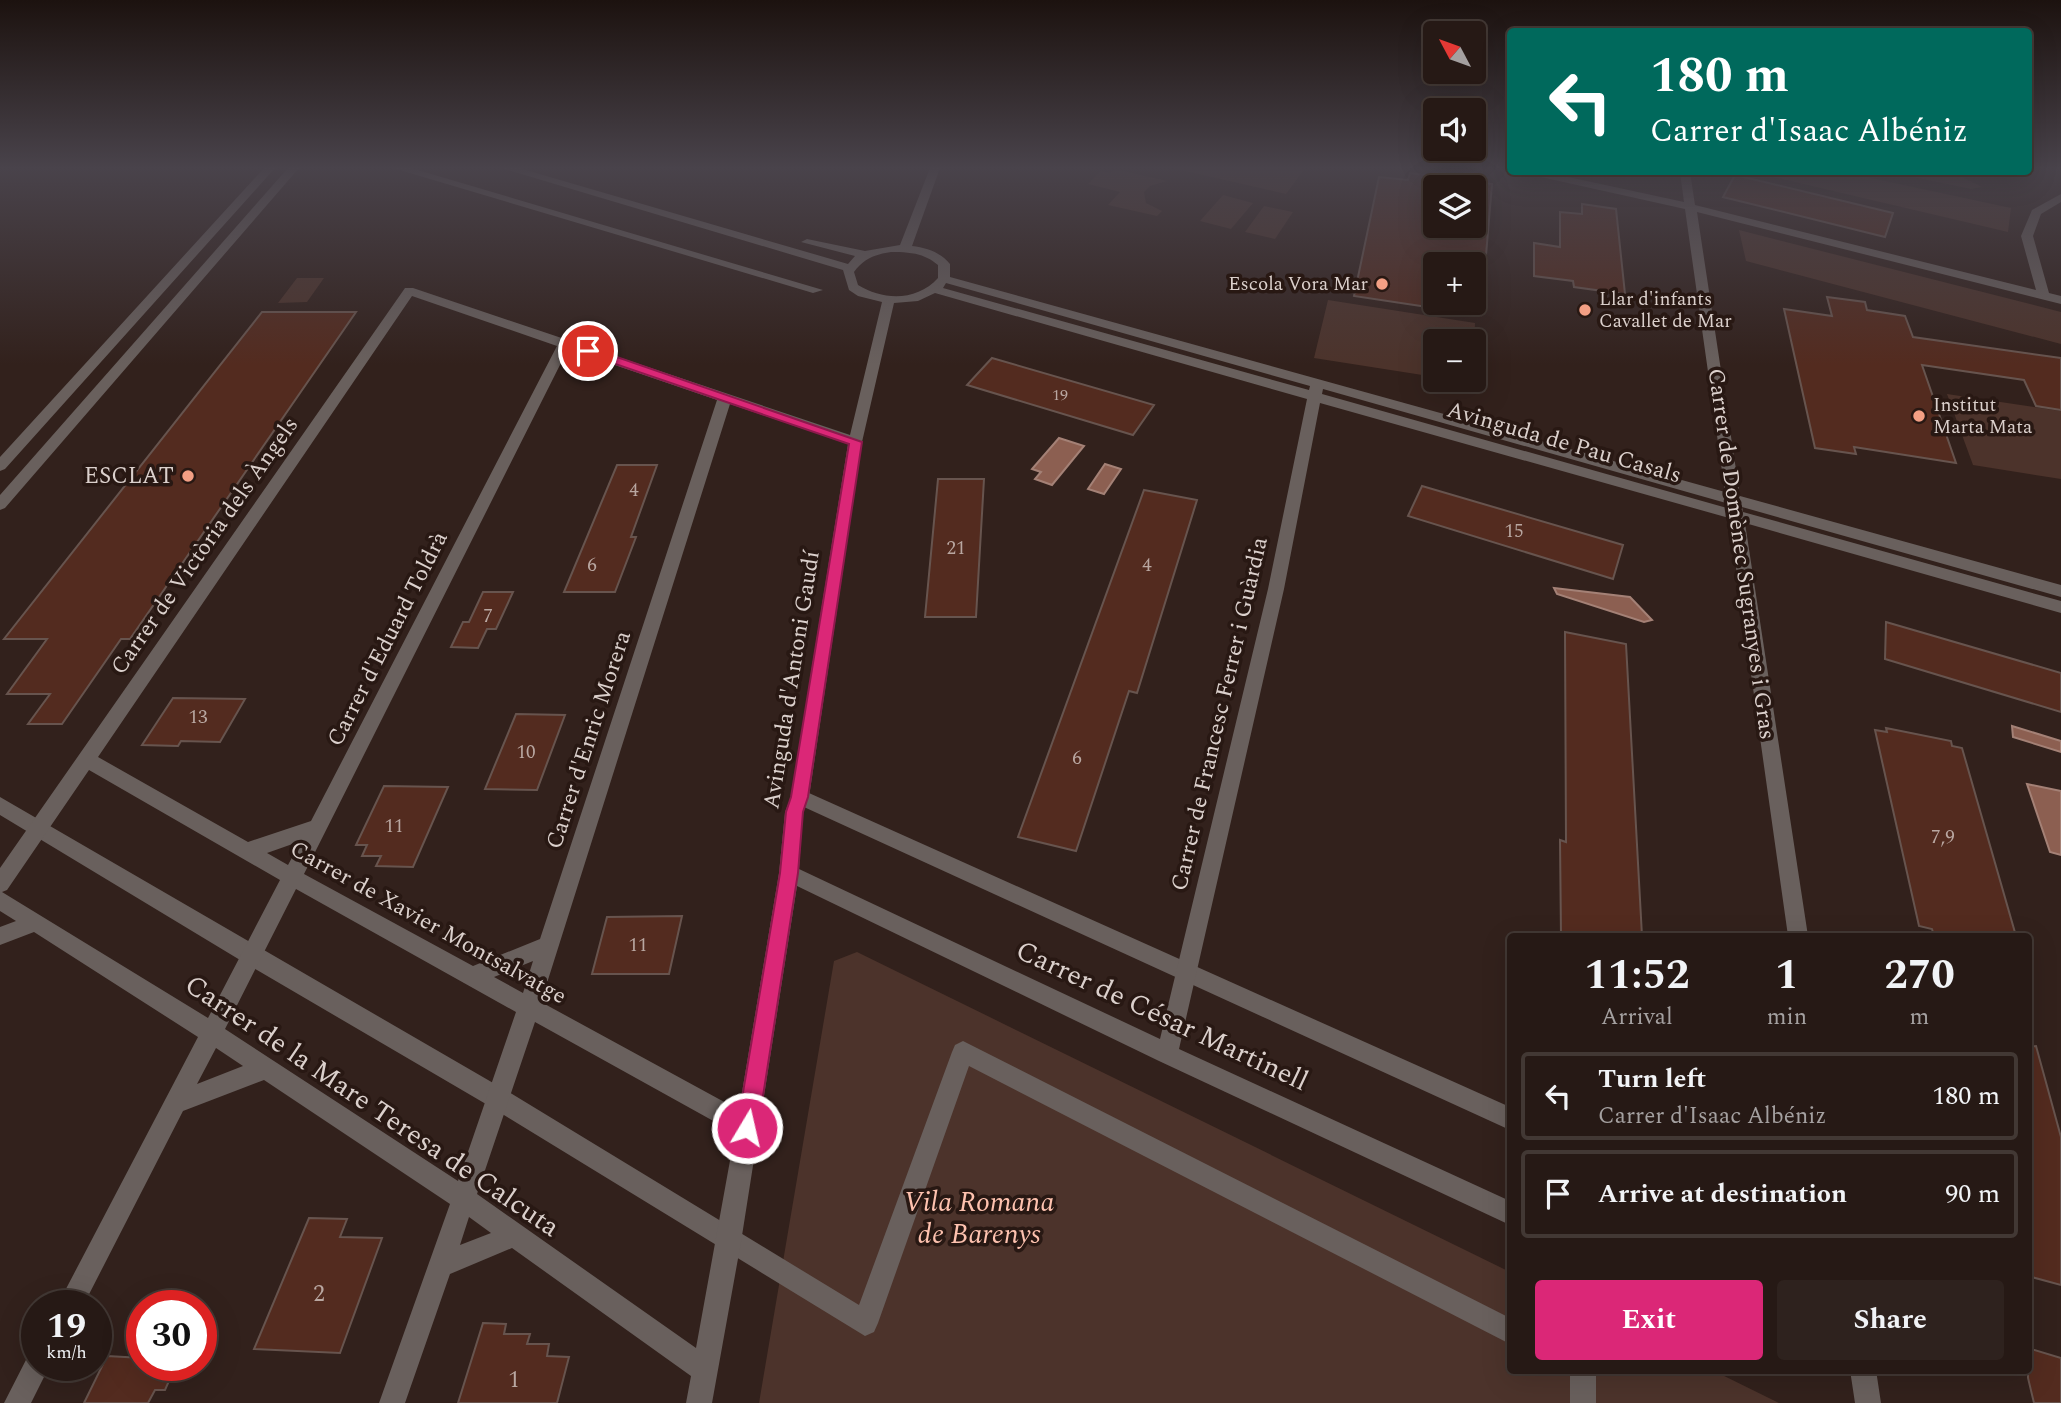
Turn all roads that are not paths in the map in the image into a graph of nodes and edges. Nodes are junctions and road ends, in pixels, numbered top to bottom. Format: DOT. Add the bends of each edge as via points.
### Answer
graph roads {
  1 [pos="211,233"];
  2 [pos="237,233"];
  3 [pos="623,233"];
  4 [pos="731,233"];
  5 [pos="910,233"];
  6 [pos="1694,233"];
  7 [pos="1795,233"];
  8 [pos="2028,233"];
  9 [pos="796,239"];
  10 [pos="905,248"];
  11 [pos="865,255"];
  12 [pos="850,268"];
  13 [pos="939,284"];
  14 [pos="817,290"];
  15 [pos="2044,296"];
  16 [pos="889,299"];
  17 [pos="2061,300"];
  18 [pos="565,343"];
  19 [pos="1316,390"];
  20 [pos="725,397"];
  21 [pos="760,408"];
  22 [pos="718,419"];
  23 [pos="855,442"];
  24 [pos="0,466"];
  25 [pos="0,505"];
  26 [pos="1733,506"];
  27 [pos="2061,591"];
  28 [pos="2061,607"];
  29 [pos="86,759"];
  30 [pos="800,797"];
  31 [pos="0,805"];
  32 [pos="318,827"];
  33 [pos="39,828"];
  34 [pos="247,851"];
  35 [pos="789,873"];
  36 [pos="292,877"];
  37 [pos="0,884"];
  38 [pos="0,900"];
  39 [pos="36,922"];
  40 [pos="1798,933"];
  41 [pos="0,936"];
  42 [pos="549,945"];
  43 [pos="252,956"];
  44 [pos="1186,973"];
  45 [pos="472,975"];
  46 [pos="529,1007"];
  47 [pos="212,1033"];
  48 [pos="1167,1054"];
  49 [pos="265,1069"];
  50 [pos="499,1099"];
  51 [pos="175,1103"];
  52 [pos="1507,1118"];
  53 [pos="747,1128"];
  54 [pos="464,1199"];
  55 [pos="1507,1212"];
  56 [pos="514,1235"];
  57 [pos="729,1242"];
  58 [pos="440,1266"];
  59 [pos="77,1290"];
  60 [pos="1507,1329"];
  61 [pos="706,1371"];
  62 [pos="1583,1374"];
  63 [pos="1860,1374"];
  64 [pos="29,1381"];
  65 [pos="18,1403"];
  66 [pos="392,1403"];
  67 [pos="699,1403"];
  68 [pos="1584,1403"];
  69 [pos="1868,1403"];
  1 -- 24 [label="street"];
  2 -- 25 [label="street"];
  3 -- 14 [label="street"];
  4 -- 12 [label="street"];
  5 -- 10 [label="street"];
  6 -- 26 [label="street, Carrer de Domènec Sugranyes i Gras"];
  7 -- 15 [label="street"];
  8 -- 15 [label="street"];
  9 -- 11 [label="street"];
  10 -- 11 [label="street"];
  10 -- 13 [label="street" via="922,250 940,260 946,269"];
  11 -- 12 [label="street"];
  12 -- 16 [label="street" via="848,277 858,291"];
  13 -- 16 [label="street" via="909,298"];
  13 -- 19 [label="street, Avinguda de Pau Casals"];
  15 -- 17 [label="street"];
  16 -- 23 [label="street, Avinguda d'Antoni Gaudí"];
  18 -- 20 [label="street"];
  18 -- 29 [label="street, Carrer de Victòria dels Àngels" via="409,291"];
  18 -- 32 [label="street, Carrer d'Eduard Toldrà"];
  19 -- 26 [label="street, Avinguda de Pau Casals"];
  19 -- 44 [label="street, Carrer de Francesc Ferrer i Guàrdia" via="1276,589"];
  20 -- 21 [label="street"];
  20 -- 22 [label="street, Carrer d'Enric Morera"];
  21 -- 22 [label="street"];
  21 -- 23 [label="street"];
  22 -- 42 [label="street, Carrer d'Enric Morera"];
  23 -- 30 [label="street, Avinguda d'Antoni Gaudí"];
  26 -- 27 [label="street, Avinguda de Pau Casals"];
  26 -- 28 [label="street, Avinguda de Pau Casals"];
  26 -- 40 [label="street, Carrer de Domènec Sugranyes i Gras"];
  29 -- 33 [label="street, Carrer de Victòria dels Àngels"];
  29 -- 34 [label="street, Carrer de Xavier Montsalvatge"];
  30 -- 35 [label="street, Avinguda d'Antoni Gaudí" via="794,812"];
  30 -- 44 [label="street"];
  31 -- 33 [label="street"];
  32 -- 34 [label="street"];
  32 -- 36 [label="street, Carrer d'Eduard Toldrà"];
  33 -- 37 [label="street, Carrer de Victòria dels Àngels"];
  33 -- 43 [label="street"];
  34 -- 36 [label="street, Carrer de Xavier Montsalvatge"];
  35 -- 48 [label="street, Carrer de César Martinell"];
  35 -- 53 [label="street, Avinguda d'Antoni Gaudí"];
  36 -- 43 [label="street, Carrer d'Eduard Toldrà"];
  36 -- 45 [label="street, Carrer de Xavier Montsalvatge"];
  38 -- 39 [label="street, Carrer de la Mare Teresa de Calcuta"];
  39 -- 41 [label="street"];
  39 -- 47 [label="street, Carrer de la Mare Teresa de Calcuta"];
  42 -- 45 [label="street"];
  42 -- 46 [label="street, Carrer d'Enric Morera"];
  43 -- 47 [label="street, Carrer d'Eduard Toldrà"];
  43 -- 50 [label="street"];
  44 -- 48 [label="street, Carrer de Francesc Ferrer i Guàrdia"];
  44 -- 52 [label="street"];
  45 -- 46 [label="street, Carrer de Xavier Montsalvatge"];
  46 -- 50 [label="street, Carrer d'Enric Morera"];
  46 -- 53 [label="street, Carrer de Xavier Montsalvatge"];
  47 -- 49 [label="street, Carrer de la Mare Teresa de Calcuta"];
  47 -- 51 [label="street, Carrer d'Eduard Toldrà"];
  48 -- 55 [label="street, Carrer de César Martinell"];
  49 -- 51 [label="street"];
  49 -- 54 [label="street, Carrer de la Mare Teresa de Calcuta"];
  50 -- 54 [label="street, Carrer d'Enric Morera"];
  50 -- 57 [label="street"];
  51 -- 59 [label="street, Carrer d'Eduard Toldrà"];
  53 -- 57 [label="street, Avinguda d'Antoni Gaudí"];
  54 -- 56 [label="street, Carrer de la Mare Teresa de Calcuta"];
  54 -- 58 [label="street, Carrer d'Enric Morera"];
  56 -- 58 [label="street"];
  56 -- 61 [label="street, Carrer de la Mare Teresa de Calcuta"];
  57 -- 60 [label="street" via="865,1322 963,1052"];
  57 -- 61 [label="street, Avinguda d'Antoni Gaudí"];
  58 -- 66 [label="street, Carrer d'Enric Morera"];
  61 -- 67 [label="street, Avinguda d'Antoni Gaudí"];
  62 -- 68 [label="street"];
  63 -- 69 [label="street"];
  64 -- 65 [label="street"];
}
